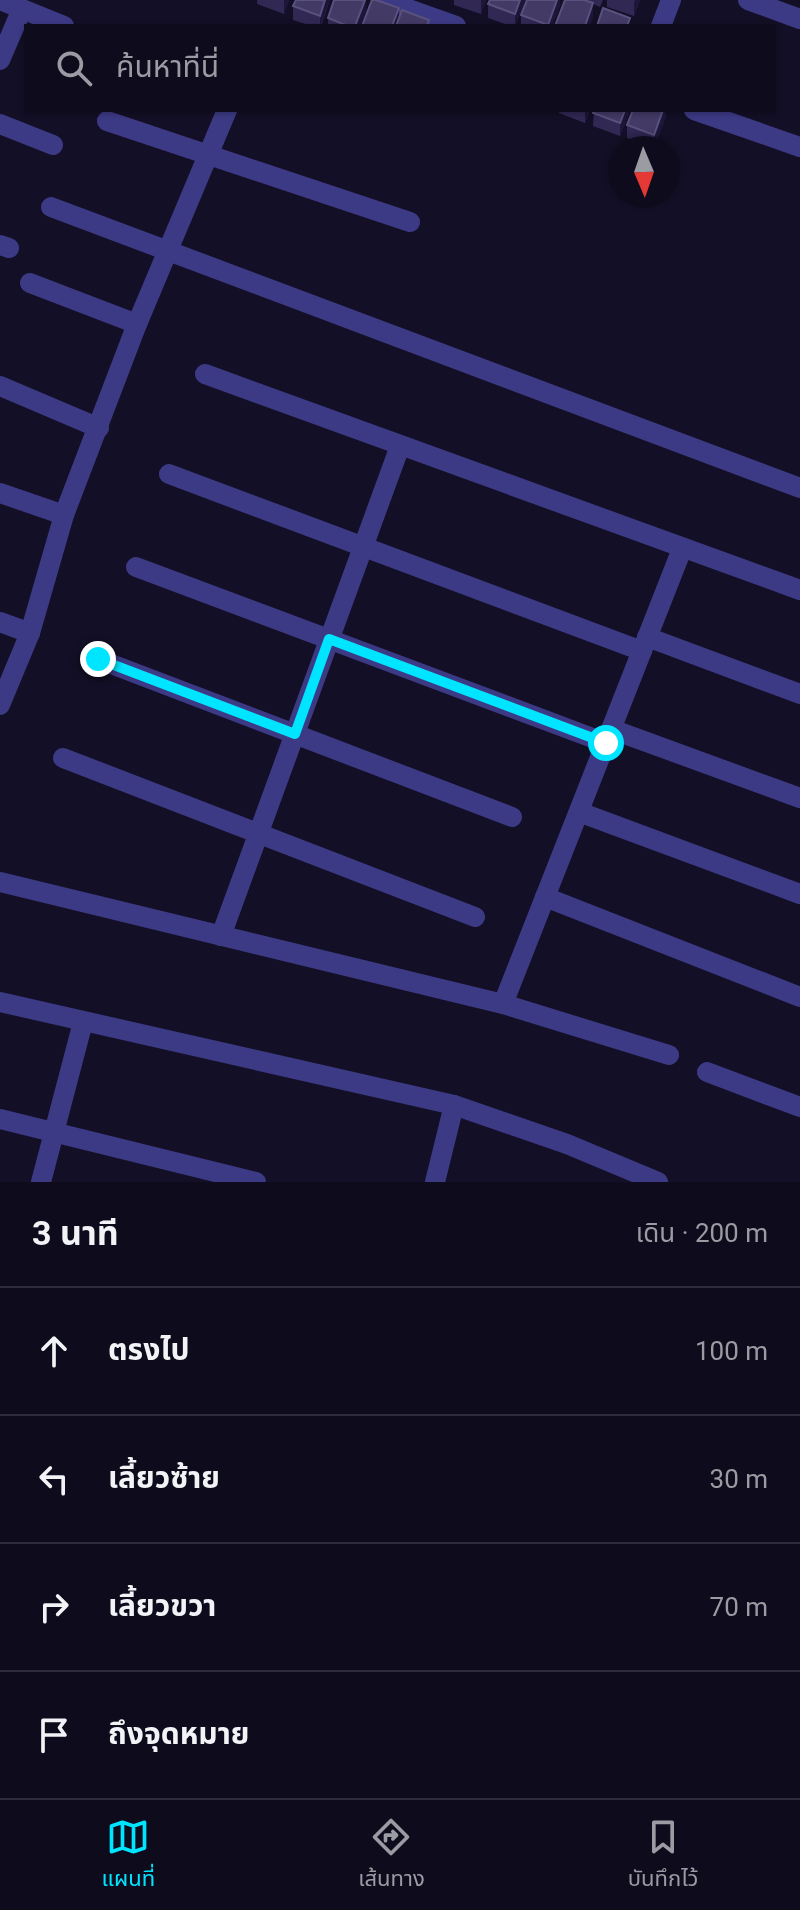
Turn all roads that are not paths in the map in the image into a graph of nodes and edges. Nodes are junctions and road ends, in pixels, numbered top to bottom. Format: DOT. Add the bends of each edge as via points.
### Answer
graph roads {
  1 [pos="0,0"];
  2 [pos="383,0"];
  3 [pos="671,0"];
  4 [pos="748,0"];
  5 [pos="22,9"];
  6 [pos="800,19"];
  7 [pos="59,24"];
  8 [pos="450,24"];
  9 [pos="662,24"];
  10 [pos="0,60"];
  11 [pos="226,112"];
  12 [pos="700,112"];
  13 [pos="107,121"];
  14 [pos="0,124"];
  15 [pos="53,145"];
  16 [pos="800,147"];
  17 [pos="208,155"];
  18 [pos="51,207"];
  19 [pos="410,222"];
  20 [pos="168,252"];
  21 [pos="30,283"];
  22 [pos="137,324"];
  23 [pos="205,374"];
  24 [pos="0,386"];
  25 [pos="99,428"];
  26 [pos="400,446"];
  27 [pos="169,474"];
  28 [pos="800,488"];
  29 [pos="0,493"];
  30 [pos="64,515"];
  31 [pos="363,546"];
  32 [pos="682,549"];
  33 [pos="136,567"];
  34 [pos="800,590"];
  35 [pos="0,622"];
  36 [pos="30,633"];
  37 [pos="329,639"];
  38 [pos="644,644"];
  39 [pos="98,659"];
  40 [pos="800,694"];
  41 [pos="0,705"];
  42 [pos="295,734"];
  43 [pos="608,736"];
  44 [pos="63,758"];
  45 [pos="800,798"];
  46 [pos="579,812"];
  47 [pos="512,817"];
  48 [pos="258,833"];
  49 [pos="0,882"];
  50 [pos="800,894"];
  51 [pos="545,897"];
  52 [pos="475,917"];
  53 [pos="221,936"];
  54 [pos="800,997"];
  55 [pos="0,1002"];
  56 [pos="503,1004"];
  57 [pos="83,1022"];
  58 [pos="669,1055"];
  59 [pos="707,1072"];
  60 [pos="454,1105"];
  61 [pos="800,1107"];
  62 [pos="0,1119"];
  63 [pos="55,1132"];
  64 [pos="41,1182"];
  65 [pos="256,1182"];
  66 [pos="435,1182"];
  67 [pos="658,1182"];
  1 -- 5 [label="street"];
  2 -- 8 [label="street"];
  3 -- 9 [label="street"];
  4 -- 6 [label="street"];
  5 -- 7 [label="street"];
  5 -- 10 [label="street"];
  11 -- 17 [label="street"];
  12 -- 16 [label="street"];
  13 -- 17 [label="street"];
  14 -- 15 [label="street"];
  17 -- 19 [label="street"];
  17 -- 20 [label="street"];
  18 -- 20 [label="street"];
  20 -- 22 [label="street"];
  20 -- 28 [label="street"];
  21 -- 22 [label="street"];
  22 -- 25 [label="street"];
  23 -- 26 [label="street"];
  24 -- 25 [label="street"];
  25 -- 30 [label="street"];
  26 -- 31 [label="street"];
  26 -- 32 [label="street"];
  27 -- 31 [label="street"];
  29 -- 30 [label="street"];
  30 -- 36 [label="street"];
  31 -- 37 [label="street"];
  31 -- 38 [label="street"];
  32 -- 34 [label="street"];
  32 -- 38 [label="street"];
  33 -- 37 [label="street"];
  35 -- 36 [label="street"];
  36 -- 41 [label="street"];
  37 -- 42 [label="street"];
  37 -- 43 [label="street"];
  38 -- 40 [label="street"];
  38 -- 43 [label="street"];
  39 -- 42 [label="street"];
  42 -- 47 [label="street"];
  42 -- 48 [label="street"];
  43 -- 45 [label="street"];
  43 -- 46 [label="street"];
  44 -- 48 [label="street"];
  46 -- 50 [label="street"];
  46 -- 51 [label="street"];
  48 -- 52 [label="street"];
  48 -- 53 [label="street"];
  49 -- 53 [label="street"];
  51 -- 54 [label="street"];
  51 -- 56 [label="street"];
  53 -- 56 [label="street"];
  55 -- 57 [label="street"];
  56 -- 58 [label="street"];
  57 -- 60 [label="street"];
  57 -- 63 [label="street"];
  59 -- 61 [label="street"];
  60 -- 66 [label="street"];
  60 -- 67 [label="street"];
  62 -- 63 [label="street"];
  63 -- 64 [label="street"];
  63 -- 65 [label="street"];
}
